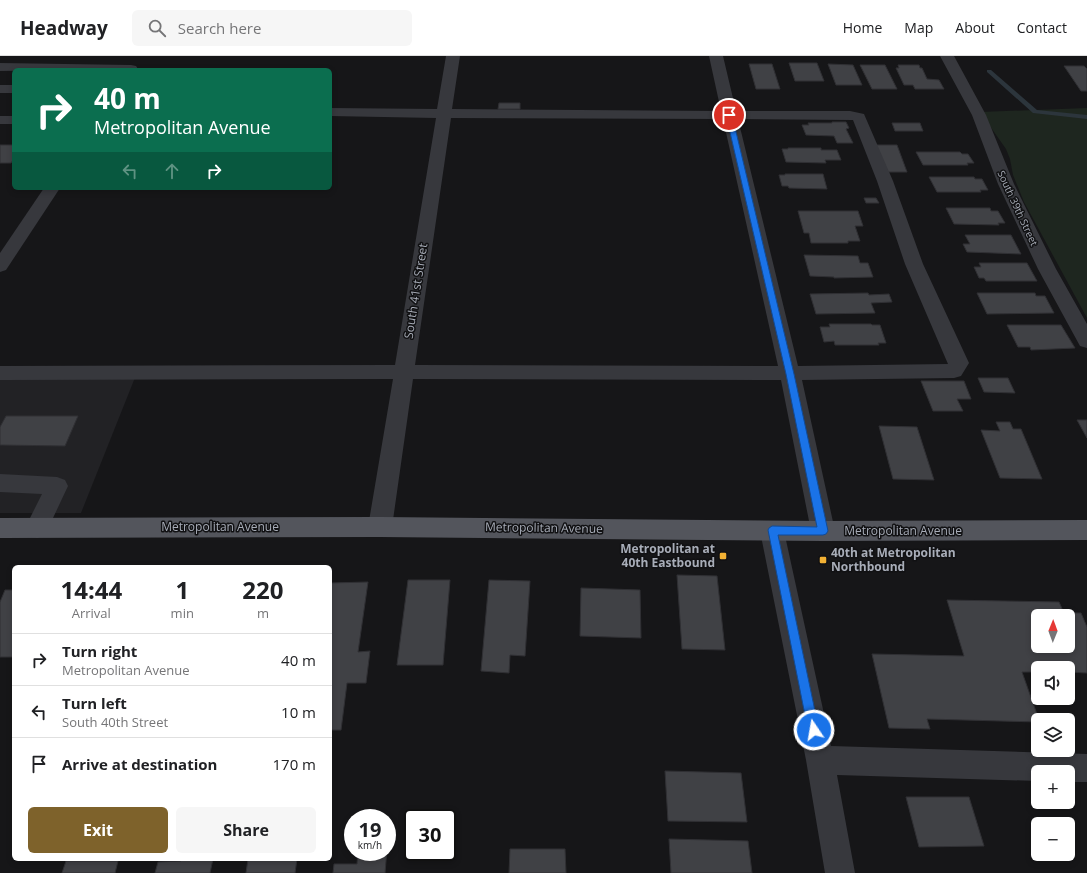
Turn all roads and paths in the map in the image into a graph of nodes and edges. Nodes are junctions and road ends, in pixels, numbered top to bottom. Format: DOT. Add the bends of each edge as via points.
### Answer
graph roads {
  1 [pos="94,56"];
  2 [pos="140,56"];
  3 [pos="453,56"];
  4 [pos="716,56"];
  5 [pos="946,56"];
  6 [pos="0,67"];
  7 [pos="42,68"];
  8 [pos="86,68"];
  9 [pos="131,68"];
  10 [pos="0,89"];
  11 [pos="12,89"];
  12 [pos="332,112"];
  13 [pos="444,113"];
  14 [pos="729,115"];
  15 [pos="0,120"];
  16 [pos="12,120"];
  17 [pos="51,190"];
  18 [pos="0,266"];
  19 [pos="1087,341"];
  20 [pos="403,372"];
  21 [pos="0,373"];
  22 [pos="790,374"];
  23 [pos="0,483"];
  24 [pos="380,527"];
  25 [pos="0,528"];
  26 [pos="37,528"];
  27 [pos="772,530"];
  28 [pos="1087,530"];
  29 [pos="823,531"];
  30 [pos="820,760"];
  31 [pos="1087,768"];
  32 [pos="840,873"];
  1 -- 8 [label="street"];
  2 -- 9 [label="street"];
  3 -- 13 [label="street, South 41st Street"];
  4 -- 14 [label="street"];
  5 -- 19 [label="street, South 39th Street" via="979,115 1006,184 1047,269"];
  6 -- 7 [label="street"];
  10 -- 11 [label="street"];
  12 -- 13 [label="street"];
  13 -- 14 [label="street"];
  13 -- 20 [label="street, South 41st Street"];
  14 -- 22 [label="street"];
  14 -- 22 [label="street" via="859,117 914,264 959,363 954,371"];
  15 -- 16 [label="street"];
  17 -- 18 [label="street"];
  20 -- 21 [label="street"];
  20 -- 22 [label="street"];
  20 -- 24 [label="street, South 41st Street"];
  22 -- 29 [label="street"];
  23 -- 26 [label="street" via="57,486"];
  24 -- 26 [label="main road, Metropolitan Avenue"];
  24 -- 27 [label="main road, Metropolitan Avenue"];
  25 -- 26 [label="main road, Metropolitan Avenue"];
  27 -- 29 [label="main road, Metropolitan Avenue"];
  27 -- 30 [label="street"];
  28 -- 29 [label="main road, Metropolitan Avenue"];
  30 -- 31 [label="street"];
  30 -- 32 [label="street"];
}
